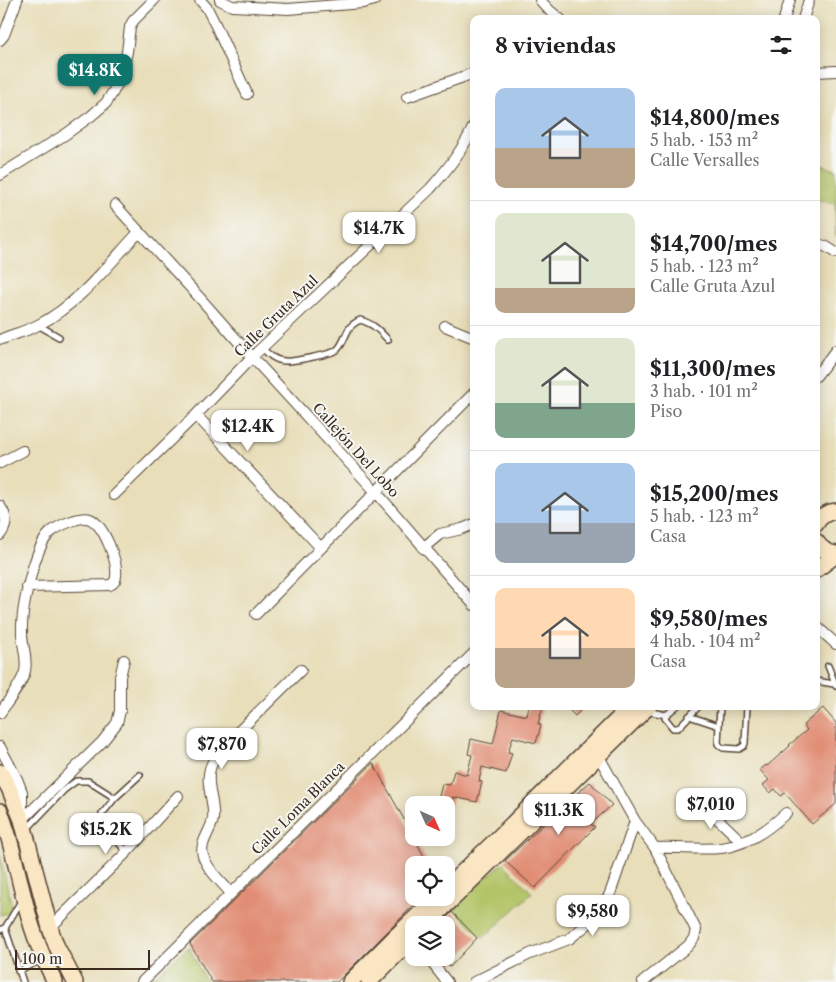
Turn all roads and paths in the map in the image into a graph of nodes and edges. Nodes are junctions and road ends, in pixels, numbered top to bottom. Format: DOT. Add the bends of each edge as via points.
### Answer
graph roads {
  1 [pos="17,0"];
  2 [pos="154,0"];
  3 [pos="200,0"];
  4 [pos="220,0"];
  5 [pos="375,0"];
  6 [pos="540,0"];
  7 [pos="790,0"];
  8 [pos="809,0"];
  9 [pos="554,15"];
  10 [pos="785,15"];
  11 [pos="804,15"];
  12 [pos="0,40"];
  13 [pos="836,71"];
  14 [pos="820,72"];
  15 [pos="470,74"];
  16 [pos="246,94"];
  17 [pos="407,97"];
  18 [pos="470,135"];
  19 [pos="0,175"];
  20 [pos="115,205"];
  21 [pos="139,232"];
  22 [pos="820,245"];
  23 [pos="836,253"];
  24 [pos="38,325"];
  25 [pos="445,326"];
  26 [pos="470,336"];
  27 [pos="59,337"];
  28 [pos="2,339"];
  29 [pos="388,340"];
  30 [pos="262,348"];
  31 [pos="836,350"];
  32 [pos="252,357"];
  33 [pos="820,371"];
  34 [pos="470,397"];
  35 [pos="196,415"];
  36 [pos="23,451"];
  37 [pos="0,463"];
  38 [pos="376,492"];
  39 [pos="114,495"];
  40 [pos="0,506"];
  41 [pos="470,526"];
  42 [pos="0,535"];
  43 [pos="820,546"];
  44 [pos="321,548"];
  45 [pos="423,548"];
  46 [pos="836,554"];
  47 [pos="820,567"];
  48 [pos="27,587"];
  49 [pos="470,601"];
  50 [pos="256,614"];
  51 [pos="820,630"];
  52 [pos="836,644"];
  53 [pos="470,657"];
  54 [pos="124,660"];
  55 [pos="828,666"];
  56 [pos="301,670"];
  57 [pos="820,682"];
  58 [pos="835,685"];
  59 [pos="639,710"];
  60 [pos="639,710"];
  61 [pos="648,710"];
  62 [pos="672,710"];
  63 [pos="695,710"];
  64 [pos="720,710"];
  65 [pos="747,710"];
  66 [pos="0,713"];
  67 [pos="666,715"];
  68 [pos="689,716"];
  69 [pos="719,726"];
  70 [pos="0,747"];
  71 [pos="598,755"];
  72 [pos="0,772"];
  73 [pos="140,775"];
  74 [pos="178,796"];
  75 [pos="115,798"];
  76 [pos="698,799"];
  77 [pos="0,811"];
  78 [pos="786,813"];
  79 [pos="635,821"];
  80 [pos="23,825"];
  81 [pos="742,842"];
  82 [pos="655,848"];
  83 [pos="127,852"];
  84 [pos="455,879"];
  85 [pos="231,893"];
  86 [pos="24,897"];
  87 [pos="435,916"];
  88 [pos="50,928"];
  89 [pos="3,929"];
  90 [pos="405,941"];
  91 [pos="405,942"];
  92 [pos="44,959"];
  93 [pos="434,966"];
  94 [pos="18,971"];
  95 [pos="23,982"];
  96 [pos="55,982"];
  97 [pos="75,982"];
  98 [pos="142,982"];
  99 [pos="350,982"];
  100 [pos="369,982"];
  101 [pos="447,982"];
  102 [pos="474,982"];
  103 [pos="644,982"];
  1 -- 12 [label="street"];
  2 -- 19 [label="street" via="132,21 121,77 106,103 66,134"];
  3 -- 16 [label="street" via="210,14"];
  4 -- 5 [label="street" via="232,6 288,9"];
  6 -- 9 [label="street"];
  7 -- 10 [label="street"];
  8 -- 11 [label="street"];
  13 -- 14 [label="street"];
  15 -- 17 [label="street"];
  18 -- 30 [label="street, Calle Gruta Azul" via="430,189"];
  20 -- 21 [label="street, Callejón Del Lobo"];
  21 -- 24 [label="street" via="85,290"];
  21 -- 32 [label="street, Callejón Del Lobo"];
  22 -- 23 [label="street"];
  24 -- 27 [label="lane"];
  24 -- 28 [label="street"];
  25 -- 26 [label="street"];
  29 -- 30 [label="lane" via="377,328 360,320 348,328 338,349 327,354 285,362"];
  30 -- 32 [label="street, Calle Gruta Azul"];
  31 -- 33 [label="street"];
  32 -- 35 [label="street, Calle Gruta Azul"];
  32 -- 38 [label="street, Callejón Del Lobo"];
  34 -- 38 [label="street"];
  35 -- 39 [label="street, Calle Gruta Azul"];
  35 -- 44 [label="street"];
  36 -- 37 [label="street"];
  38 -- 44 [label="street"];
  38 -- 45 [label="street, Callejón Del Lobo"];
  40 -- 42 [label="street" via="6,522"];
  41 -- 45 [label="street" via="440,534"];
  43 -- 46 [label="street"];
  44 -- 50 [label="street"];
  45 -- 49 [label="street, Callejón Del Lobo"];
  46 -- 47 [label="street"];
  48 -- 48 [label="street" via="40,549 51,532 83,518 91,519 100,528 115,561 114,582 110,585"];
  48 -- 66 [label="street" via="22,617 26,668 24,677"];
  51 -- 52 [label="street"];
  53 -- 85 [label="street, Calle Loma Blanca"];
  54 -- 80 [label="street" via="117,723"];
  55 -- 58 [label="lane"];
  56 -- 85 [label="street" via="224,746 210,766 208,776 213,819 203,845 203,855"];
  57 -- 58 [label="lane"];
  59 -- 71 [label="street"];
  60 -- 84 [label="street"];
  61 -- 67 [label="lane"];
  62 -- 67 [label="lane"];
  63 -- 68 [label="lane"];
  64 -- 69 [label="lane"];
  65 -- 69 [label="lane" via="742,748 719,746"];
  67 -- 68 [label="lane" via="675,729"];
  68 -- 69 [label="lane"];
  70 -- 80 [label="street" via="22,792"];
  71 -- 79 [label="street"];
  71 -- 87 [label="street"];
  72 -- 80 [label="street"];
  73 -- 75 [label="lane"];
  74 -- 83 [label="street"];
  75 -- 80 [label="lane" via="88,781 76,780"];
  75 -- 83 [label="lane" via="102,814 101,822"];
  76 -- 81 [label="street"];
  77 -- 86 [label="street"];
  78 -- 81 [label="street" via="772,826"];
  79 -- 82 [label="street"];
  79 -- 102 [label="street" via="611,891 595,918 569,939"];
  80 -- 88 [label="street"];
  81 -- 82 [label="street" via="722,848"];
  82 -- 103 [label="street" via="696,930 688,946"];
  83 -- 88 [label="street"];
  85 -- 98 [label="street, Calle Loma Blanca"];
  86 -- 89 [label="lane"];
  86 -- 92 [label="street"];
  88 -- 97 [label="street"];
  89 -- 94 [label="lane"];
  90 -- 99 [label="street"];
  91 -- 100 [label="street"];
  92 -- 94 [label="lane"];
  92 -- 96 [label="street"];
  93 -- 101 [label="street"];
  94 -- 95 [label="lane"];
}
